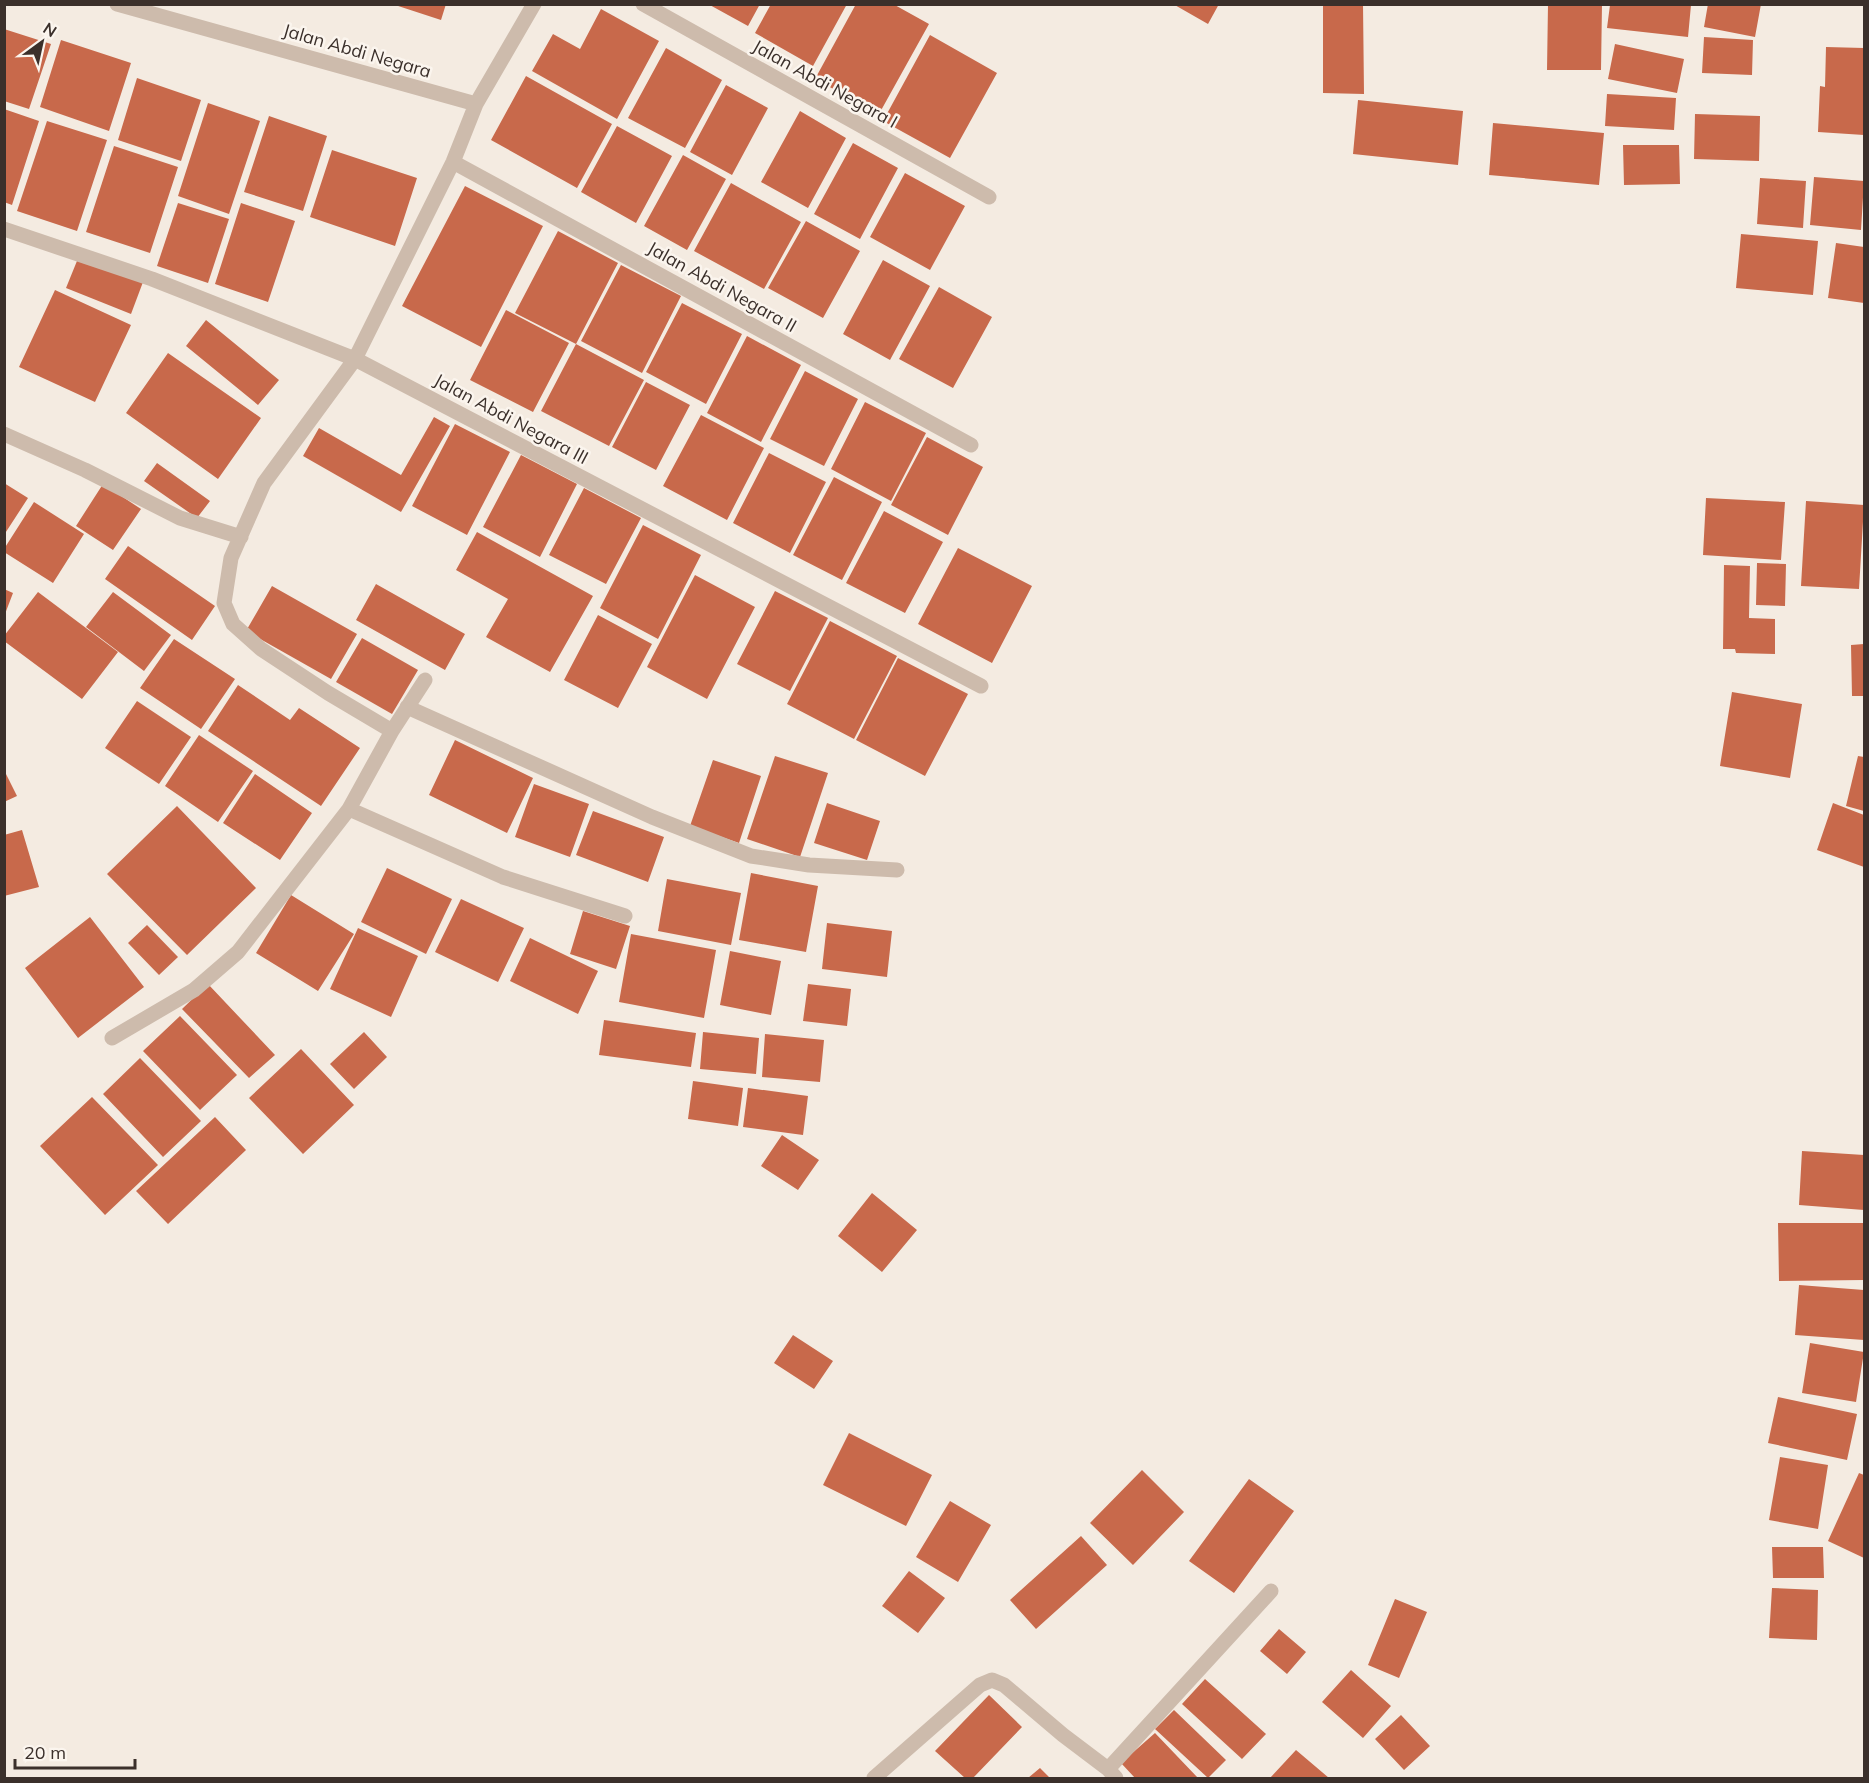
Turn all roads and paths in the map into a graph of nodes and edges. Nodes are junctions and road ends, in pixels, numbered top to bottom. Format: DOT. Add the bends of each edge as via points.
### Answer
graph roads {
  1 [pos="117,4"];
  2 [pos="534,4"];
  3 [pos="643,4"];
  4 [pos="476,104"];
  5 [pos="453,162"];
  6 [pos="989,197"];
  7 [pos="4,229"];
  8 [pos="355,359"];
  9 [pos="4,434"];
  10 [pos="971,445"];
  11 [pos="241,537"];
  12 [pos="425,680"];
  13 [pos="981,686"];
  14 [pos="407,707"];
  15 [pos="392,730"];
  16 [pos="349,809"];
  17 [pos="897,870"];
  18 [pos="625,916"];
  19 [pos="112,1038"];
  20 [pos="1271,1591"];
  21 [pos="1112,1774"];
  22 [pos="873,1779"];
  1 -- 4 [label="street, Jalan Abdi Negara"];
  2 -- 4 [label="street"];
  3 -- 6 [label="street, Jalan Abdi Negara I"];
  4 -- 5 [label="street"];
  5 -- 8 [label="street"];
  5 -- 10 [label="street, Jalan Abdi Negara II"];
  7 -- 8 [label="street, Jalan Abdi Negara III" via="152,279"];
  8 -- 11 [label="street" via="264,483"];
  8 -- 13 [label="street, Jalan Abdi Negara III"];
  9 -- 11 [label="street" via="180,518"];
  11 -- 15 [label="street" via="231,558 224,603 233,624 261,649"];
  12 -- 14 [label="street"];
  14 -- 15 [label="street"];
  14 -- 17 [label="street" via="652,818 750,856 809,865"];
  15 -- 16 [label="street"];
  16 -- 18 [label="street" via="503,878"];
  16 -- 19 [label="street" via="238,952 194,990"];
  20 -- 21 [label="street"];
  21 -- 22 [label="street" via="1004,1685 992,1680 980,1685"];
}
